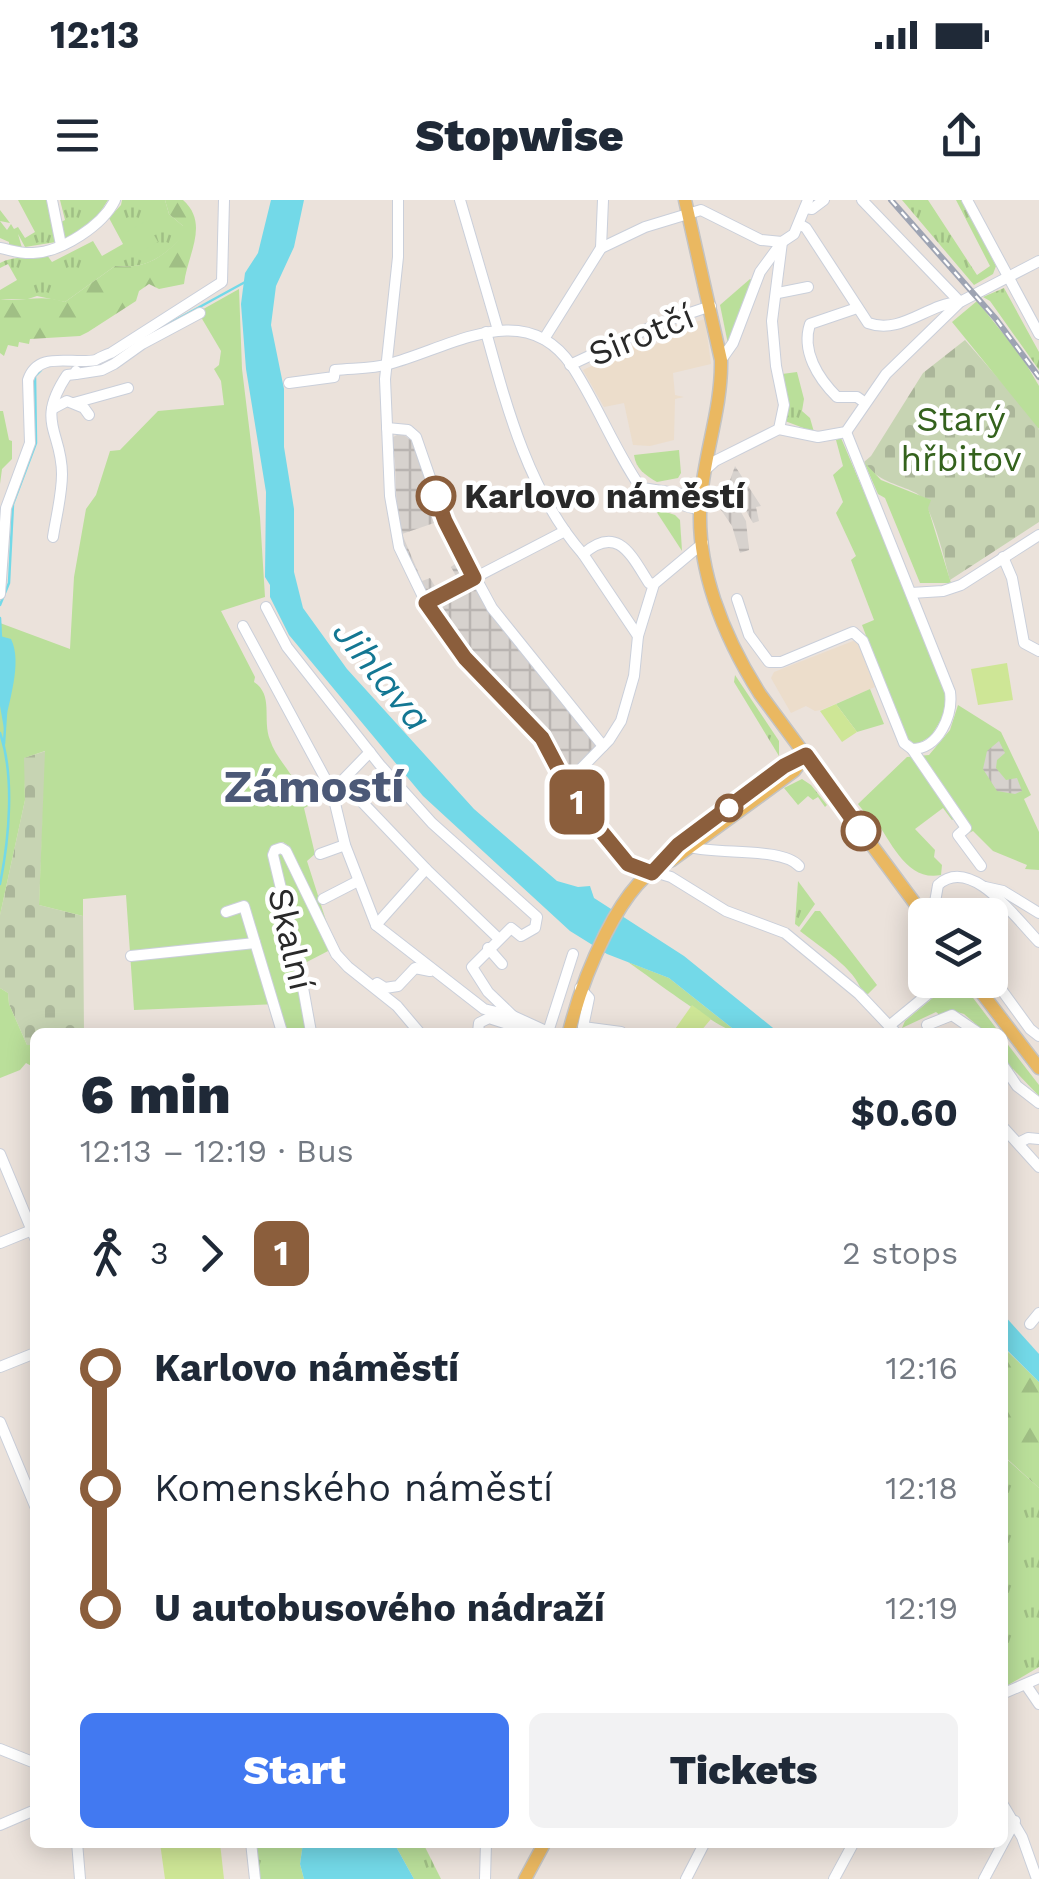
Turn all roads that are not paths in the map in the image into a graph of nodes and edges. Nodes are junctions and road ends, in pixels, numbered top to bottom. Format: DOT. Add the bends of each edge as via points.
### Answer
graph roads {
  1 [pos="52,200"];
  2 [pos="115,200"];
  3 [pos="224,200"];
  4 [pos="398,200"];
  5 [pos="460,200"];
  6 [pos="603,200"];
  7 [pos="824,200"];
  8 [pos="862,200"];
  9 [pos="967,200"];
  10 [pos="807,204"];
  11 [pos="687,206"];
  12 [pos="800,224"];
  13 [pos="782,242"];
  14 [pos="60,245"];
  15 [pos="0,248"];
  16 [pos="601,248"];
  17 [pos="1039,261"];
  18 [pos="1006,277"];
  19 [pos="808,287"];
  20 [pos="778,293"];
  21 [pos="960,302"];
  22 [pos="712,306"];
  23 [pos="857,308"];
  24 [pos="200,313"];
  25 [pos="492,331"];
  26 [pos="1039,334"];
  27 [pos="544,339"];
  28 [pos="721,360"];
  29 [pos="386,365"];
  30 [pos="570,365"];
  31 [pos="77,367"];
  32 [pos="289,383"];
  33 [pos="128,388"];
  34 [pos="864,402"];
  35 [pos="74,403"];
  36 [pos="52,408"];
  37 [pos="89,415"];
  38 [pos="387,428"];
  39 [pos="778,429"];
  40 [pos="846,432"];
  41 [pos="704,472"];
  42 [pos="700,504"];
  43 [pos="564,532"];
  44 [pos="1039,535"];
  45 [pos="53,538"];
  46 [pos="703,543"];
  47 [pos="583,554"];
  48 [pos="1003,557"];
  49 [pos="474,578"];
  50 [pos="654,584"];
  51 [pos="911,592"];
  52 [pos="0,594"];
  53 [pos="737,600"];
  54 [pos="426,603"];
  55 [pos="266,607"];
  56 [pos="243,626"];
  57 [pos="638,636"];
  58 [pos="1039,651"];
  59 [pos="784,726"];
  60 [pos="603,746"];
  61 [pos="908,746"];
  62 [pos="370,752"];
  63 [pos="806,755"];
  64 [pos="789,769"];
  65 [pos="819,773"];
  66 [pos="342,781"];
  67 [pos="566,784"];
  68 [pos="332,790"];
  69 [pos="345,845"];
  70 [pos="690,848"];
  71 [pos="320,854"];
  72 [pos="628,864"];
  73 [pos="799,866"];
  74 [pos="981,866"];
  75 [pos="657,868"];
  76 [pos="426,869"];
  77 [pos="358,882"];
  78 [pos="984,886"];
  79 [pos="634,892"];
  80 [pos="910,898"];
  81 [pos="935,898"];
  82 [pos="322,899"];
  83 [pos="226,912"];
  84 [pos="1039,913"];
  85 [pos="376,925"];
  86 [pos="498,938"];
  87 [pos="1039,942"];
  88 [pos="255,943"];
  89 [pos="488,948"];
  90 [pos="132,956"];
  91 [pos="570,959"];
  92 [pos="502,964"];
  93 [pos="348,967"];
  94 [pos="431,970"];
  95 [pos="1008,997"];
  96 [pos="926,998"];
  97 [pos="986,998"];
  98 [pos="512,1019"];
  99 [pos="927,1026"];
  100 [pos="281,1028"];
  101 [pos="310,1028"];
  102 [pos="415,1028"];
  103 [pos="478,1028"];
  104 [pos="504,1028"];
  105 [pos="527,1028"];
  106 [pos="536,1028"];
  107 [pos="547,1028"];
  108 [pos="576,1028"];
  109 [pos="891,1028"];
  110 [pos="893,1028"];
  111 [pos="971,1028"];
  112 [pos="1039,1036"];
  113 [pos="1039,1068"];
  114 [pos="1008,1073"];
  115 [pos="1039,1103"];
  116 [pos="1008,1131"];
  117 [pos="1039,1140"];
  118 [pos="1020,1142"];
  119 [pos="0,1154"];
  120 [pos="1039,1166"];
  121 [pos="3,1168"];
  122 [pos="30,1227"];
  123 [pos="30,1235"];
  124 [pos="0,1243"];
  125 [pos="1039,1313"];
  126 [pos="1030,1324"];
  127 [pos="30,1355"];
  128 [pos="0,1366"];
  129 [pos="0,1422"];
  130 [pos="30,1494"];
  131 [pos="1039,1678"];
  132 [pos="1026,1685"];
  133 [pos="1008,1692"];
  134 [pos="1039,1704"];
  135 [pos="0,1749"];
  136 [pos="30,1756"];
  137 [pos="1008,1811"];
  138 [pos="30,1812"];
  139 [pos="1015,1821"];
  140 [pos="0,1825"];
  141 [pos="1008,1834"];
  142 [pos="77,1848"];
  143 [pos="252,1848"];
  144 [pos="486,1848"];
  145 [pos="542,1848"];
  146 [pos="702,1848"];
  147 [pos="851,1848"];
  148 [pos="1001,1848"];
  149 [pos="80,1879"];
  150 [pos="255,1879"];
  151 [pos="485,1879"];
  152 [pos="525,1879"];
  153 [pos="686,1879"];
  154 [pos="834,1879"];
  155 [pos="984,1879"];
  156 [pos="1037,1879"];
  1 -- 14 [label="street"];
  2 -- 14 [label="street" via="98,223"];
  3 -- 31 [label="street" via="222,282 111,353"];
  4 -- 29 [label="street"];
  5 -- 25 [label="street"];
  6 -- 16 [label="street"];
  7 -- 10 [label="street" via="812,209"];
  8 -- 21 [label="street"];
  9 -- 18 [label="street"];
  10 -- 12 [label="street"];
  11 -- 13 [label="street" via="760,240"];
  11 -- 16 [label="street"];
  11 -- 22 [label="main road"];
  12 -- 13 [label="street"];
  12 -- 23 [label="street"];
  13 -- 20 [label="street"];
  13 -- 28 [label="street" via="760,272"];
  14 -- 15 [label="street" via="33,253"];
  16 -- 27 [label="street"];
  17 -- 18 [label="street"];
  18 -- 21 [label="street"];
  18 -- 26 [label="street"];
  19 -- 20 [label="street"];
  20 -- 39 [label="street" via="772,336 784,406"];
  21 -- 23 [label="street" via="882,328"];
  21 -- 34 [label="street"];
  22 -- 28 [label="main road"];
  22 -- 30 [label="street, Sirotčí" via="660,322"];
  23 -- 34 [label="street" via="810,324 807,336 814,368 827,387 837,397"];
  24 -- 31 [label="street" via="102,370"];
  25 -- 27 [label="street"];
  25 -- 29 [label="street"];
  25 -- 43 [label="street" via="531,472"];
  27 -- 30 [label="street"];
  28 -- 41 [label="main road"];
  29 -- 32 [label="street"];
  29 -- 38 [label="street"];
  30 -- 42 [label="street" via="640,488 650,497"];
  31 -- 36 [label="street" via="66,375"];
  31 -- 52 [label="street" via="44,362 30,374 30,444 6,508"];
  33 -- 35 [label="street"];
  34 -- 40 [label="street"];
  35 -- 36 [label="street"];
  35 -- 37 [label="street"];
  36 -- 45 [label="street" via="62,472"];
  38 -- 49 [label="street" via="416,437 445,521"];
  38 -- 54 [label="street" via="395,534"];
  39 -- 40 [label="street" via="818,437"];
  39 -- 41 [label="street"];
  40 -- 51 [label="street"];
  41 -- 42 [label="main road"];
  42 -- 46 [label="main road"];
  43 -- 47 [label="street"];
  43 -- 49 [label="street"];
  44 -- 48 [label="street"];
  46 -- 50 [label="street"];
  46 -- 59 [label="main road" via="718,613 740,662"];
  47 -- 50 [label="street" via="598,543 616,542"];
  47 -- 57 [label="street"];
  48 -- 51 [label="street" via="951,589"];
  48 -- 58 [label="street" via="1024,643"];
  49 -- 54 [label="street"];
  49 -- 60 [label="street"];
  50 -- 57 [label="street"];
  51 -- 61 [label="street" via="951,701 936,738 925,748"];
  53 -- 61 [label="street" via="749,635 769,662 852,632 863,641"];
  54 -- 67 [label="street" via="465,658 542,738"];
  55 -- 62 [label="street" via="287,647"];
  56 -- 68 [label="street"];
  57 -- 60 [label="street" via="628,704"];
  59 -- 63 [label="main road"];
  59 -- 64 [label="main road"];
  60 -- 67 [label="street"];
  61 -- 74 [label="street" via="966,828 958,835"];
  62 -- 66 [label="street"];
  62 -- 86 [label="street" via="432,823 537,917 521,936 510,928"];
  63 -- 64 [label="main road"];
  63 -- 65 [label="main road"];
  64 -- 65 [label="main road"];
  64 -- 70 [label="main road"];
  64 -- 75 [label="main road"];
  65 -- 80 [label="main road"];
  66 -- 68 [label="street"];
  66 -- 76 [label="street"];
  67 -- 72 [label="street"];
  68 -- 69 [label="street"];
  69 -- 71 [label="street"];
  69 -- 77 [label="street"];
  70 -- 73 [label="street" via="784,855"];
  70 -- 75 [label="main road"];
  72 -- 75 [label="street"];
  72 -- 79 [label="street"];
  75 -- 79 [label="main road"];
  75 -- 109 [label="street" via="742,919 785,933"];
  76 -- 85 [label="street"];
  76 -- 86 [label="street"];
  77 -- 82 [label="street"];
  77 -- 85 [label="street"];
  78 -- 81 [label="street" via="966,876 942,881"];
  78 -- 84 [label="street"];
  78 -- 87 [label="street"];
  79 -- 108 [label="main road" via="580,988"];
  83 -- 88 [label="street" via="244,906"];
  85 -- 94 [label="street"];
  86 -- 89 [label="street"];
  88 -- 90 [label="street"];
  88 -- 100 [label="street"];
  89 -- 92 [label="street"];
  89 -- 98 [label="street" via="472,967"];
  91 -- 107 [label="street"];
  93 -- 94 [label="street, Skalní" via="385,988 398,986 415,968"];
  93 -- 101 [label="street, Skalní" via="286,851 274,850"];
  93 -- 102 [label="street"];
  94 -- 98 [label="street" via="484,1009"];
  95 -- 112 [label="street"];
  96 -- 110 [label="street"];
  97 -- 113 [label="main road"];
  98 -- 103 [label="street" via="489,1018"];
  98 -- 104 [label="street"];
  98 -- 105 [label="street"];
  98 -- 106 [label="street"];
  99 -- 111 [label="street" via="952,1015"];
  114 -- 115 [label="street"];
  116 -- 118 [label="street"];
  117 -- 118 [label="street"];
  118 -- 120 [label="street"];
  119 -- 121 [label="street"];
  121 -- 122 [label="street"];
  123 -- 124 [label="street"];
  125 -- 126 [label="street"];
  127 -- 128 [label="street"];
  129 -- 130 [label="street"];
  131 -- 132 [label="street"];
  132 -- 133 [label="street"];
  132 -- 134 [label="street"];
  135 -- 136 [label="street"];
  137 -- 139 [label="street"];
  138 -- 140 [label="street"];
  139 -- 141 [label="street"];
  139 -- 156 [label="street"];
  142 -- 149 [label="street"];
  143 -- 150 [label="street"];
  144 -- 151 [label="street"];
  145 -- 152 [label="main road"];
  146 -- 153 [label="street"];
  147 -- 154 [label="street"];
  148 -- 155 [label="street"];
}
